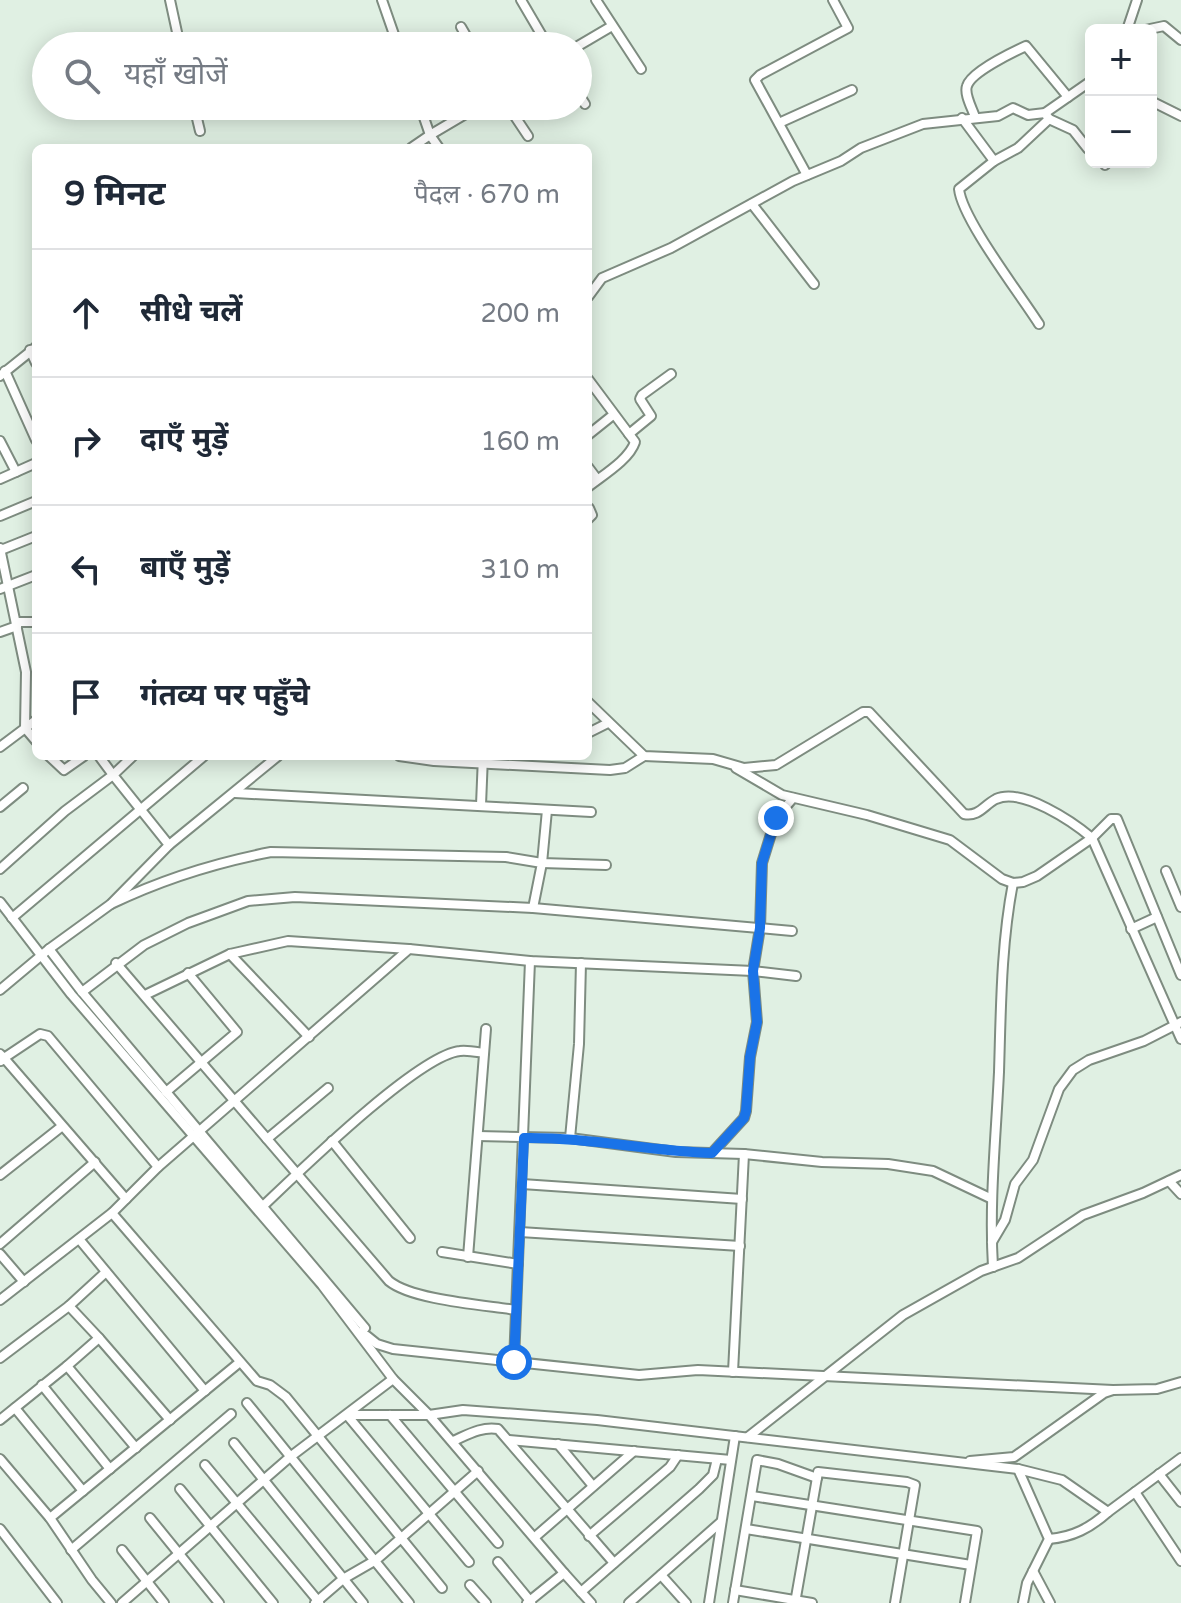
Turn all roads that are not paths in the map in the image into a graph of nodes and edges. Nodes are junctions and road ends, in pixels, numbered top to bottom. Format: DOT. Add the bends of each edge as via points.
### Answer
graph roads {
  1 [pos="170,0"];
  2 [pos="382,0"];
  3 [pos="521,0"];
  4 [pos="596,0"];
  5 [pos="833,0"];
  6 [pos="1137,0"];
  7 [pos="1129,24"];
  8 [pos="612,26"];
  9 [pos="461,27"];
  10 [pos="1157,27"];
  11 [pos="177,32"];
  12 [pos="393,32"];
  13 [pos="464,32"];
  14 [pos="540,32"];
  15 [pos="592,38"];
  16 [pos="1181,40"];
  17 [pos="641,69"];
  18 [pos="1085,85"];
  19 [pos="852,90"];
  20 [pos="1068,97"];
  21 [pos="1157,104"];
  22 [pos="1047,116"];
  23 [pos="1181,116"];
  24 [pos="975,117"];
  25 [pos="962,118"];
  26 [pos="197,120"];
  27 [pos="425,120"];
  28 [pos="455,120"];
  29 [pos="517,120"];
  30 [pos="779,123"];
  31 [pos="200,131"];
  32 [pos="430,135"];
  33 [pos="528,136"];
  34 [pos="417,144"];
  35 [pos="436,144"];
  36 [pos="1085,145"];
  37 [pos="994,161"];
  38 [pos="807,175"];
  39 [pos="752,204"];
  40 [pos="814,284"];
  41 [pos="592,291"];
  42 [pos="1039,324"];
  43 [pos="32,349"];
  44 [pos="2,374"];
  45 [pos="671,374"];
  46 [pos="592,385"];
  47 [pos="613,415"];
  48 [pos="32,432"];
  49 [pos="592,432"];
  50 [pos="629,434"];
  51 [pos="0,441"];
  52 [pos="32,465"];
  53 [pos="16,472"];
  54 [pos="592,472"];
  55 [pos="0,479"];
  56 [pos="597,479"];
  57 [pos="592,483"];
  58 [pos="32,503"];
  59 [pos="0,516"];
  60 [pos="32,537"];
  61 [pos="0,549"];
  62 [pos="32,576"];
  63 [pos="4,586"];
  64 [pos="32,622"];
  65 [pos="17,624"];
  66 [pos="0,632"];
  67 [pos="592,706"];
  68 [pos="32,723"];
  69 [pos="608,723"];
  70 [pos="25,728"];
  71 [pos="592,731"];
  72 [pos="32,736"];
  73 [pos="0,747"];
  74 [pos="644,756"];
  75 [pos="53,760"];
  76 [pos="78,760"];
  77 [pos="102,760"];
  78 [pos="129,760"];
  79 [pos="199,760"];
  80 [pos="273,760"];
  81 [pos="482,760"];
  82 [pos="507,760"];
  83 [pos="532,761"];
  84 [pos="728,763"];
  85 [pos="113,775"];
  86 [pos="23,788"];
  87 [pos="235,793"];
  88 [pos="793,798"];
  89 [pos="481,805"];
  90 [pos="0,806"];
  91 [pos="139,809"];
  92 [pos="547,810"];
  93 [pos="591,812"];
  94 [pos="1092,838"];
  95 [pos="169,845"];
  96 [pos="542,863"];
  97 [pos="606,865"];
  98 [pos="0,869"];
  99 [pos="1166,871"];
  100 [pos="1013,883"];
  101 [pos="0,902"];
  102 [pos="111,904"];
  103 [pos="1181,907"];
  104 [pos="533,908"];
  105 [pos="1157,917"];
  106 [pos="12,918"];
  107 [pos="760,928"];
  108 [pos="1131,929"];
  109 [pos="792,931"];
  110 [pos="49,949"];
  111 [pos="409,949"];
  112 [pos="230,954"];
  113 [pos="40,956"];
  114 [pos="530,961"];
  115 [pos="116,963"];
  116 [pos="581,963"];
  117 [pos="753,971"];
  118 [pos="188,973"];
  119 [pos="1181,975"];
  120 [pos="796,976"];
  121 [pos="1,987"];
  122 [pos="82,992"];
  123 [pos="145,995"];
  124 [pos="1178,1024"];
  125 [pos="486,1029"];
  126 [pos="309,1037"];
  127 [pos="1181,1039"];
  128 [pos="484,1053"];
  129 [pos="1,1058"];
  130 [pos="200,1062"];
  131 [pos="328,1088"];
  132 [pos="166,1092"];
  133 [pos="235,1102"];
  134 [pos="61,1127"];
  135 [pos="198,1135"];
  136 [pos="478,1136"];
  137 [pos="524,1138"];
  138 [pos="570,1138"];
  139 [pos="267,1139"];
  140 [pos="332,1141"];
  141 [pos="712,1153"];
  142 [pos="744,1154"];
  143 [pos="95,1162"];
  144 [pos="158,1167"];
  145 [pos="298,1174"];
  146 [pos="0,1175"];
  147 [pos="1181,1175"];
  148 [pos="1169,1181"];
  149 [pos="522,1184"];
  150 [pos="1181,1194"];
  151 [pos="990,1198"];
  152 [pos="126,1199"];
  153 [pos="742,1199"];
  154 [pos="262,1207"];
  155 [pos="112,1213"];
  156 [pos="520,1232"];
  157 [pos="410,1238"];
  158 [pos="79,1239"];
  159 [pos="991,1243"];
  160 [pos="0,1244"];
  161 [pos="740,1246"];
  162 [pos="442,1252"];
  163 [pos="0,1254"];
  164 [pos="468,1257"];
  165 [pos="518,1264"];
  166 [pos="993,1267"];
  167 [pos="106,1272"];
  168 [pos="24,1282"];
  169 [pos="0,1300"];
  170 [pos="69,1306"];
  171 [pos="516,1310"];
  172 [pos="362,1333"];
  173 [pos="99,1338"];
  174 [pos="0,1358"];
  175 [pos="240,1362"];
  176 [pos="514,1362"];
  177 [pos="67,1366"];
  178 [pos="733,1372"];
  179 [pos="824,1377"];
  180 [pos="393,1379"];
  181 [pos="1181,1382"];
  182 [pos="42,1385"];
  183 [pos="1113,1390"];
  184 [pos="205,1391"];
  185 [pos="247,1403"];
  186 [pos="15,1408"];
  187 [pos="231,1414"];
  188 [pos="347,1415"];
  189 [pos="390,1415"];
  190 [pos="429,1415"];
  191 [pos="0,1420"];
  192 [pos="170,1420"];
  193 [pos="735,1436"];
  194 [pos="318,1437"];
  195 [pos="748,1437"];
  196 [pos="509,1440"];
  197 [pos="453,1441"];
  198 [pos="234,1443"];
  199 [pos="558,1444"];
  200 [pos="136,1448"];
  201 [pos="634,1451"];
  202 [pos="678,1455"];
  203 [pos="290,1457"];
  204 [pos="1181,1458"];
  205 [pos="0,1459"];
  206 [pos="717,1459"];
  207 [pos="731,1460"];
  208 [pos="962,1463"];
  209 [pos="205,1465"];
  210 [pos="110,1469"];
  211 [pos="1018,1469"];
  212 [pos="478,1471"];
  213 [pos="1159,1474"];
  214 [pos="817,1478"];
  215 [pos="264,1481"];
  216 [pos="593,1486"];
  217 [pos="180,1489"];
  218 [pos="83,1491"];
  219 [pos="454,1491"];
  220 [pos="1135,1492"];
  221 [pos="752,1496"];
  222 [pos="1181,1502"];
  223 [pos="237,1503"];
  224 [pos="813,1504"];
  225 [pos="566,1509"];
  226 [pos="1108,1512"];
  227 [pos="430,1516"];
  228 [pos="50,1518"];
  229 [pos="150,1518"];
  230 [pos="910,1521"];
  231 [pos="721,1522"];
  232 [pos="211,1527"];
  233 [pos="0,1529"];
  234 [pos="746,1529"];
  235 [pos="589,1536"];
  236 [pos="402,1537"];
  237 [pos="535,1537"];
  238 [pos="808,1537"];
  239 [pos="1049,1539"];
  240 [pos="498,1543"];
  241 [pos="71,1550"];
  242 [pos="122,1550"];
  243 [pos="180,1555"];
  244 [pos="905,1555"];
  245 [pos="376,1560"];
  246 [pos="1181,1561"];
  247 [pos="469,1562"];
  248 [pos="498,1562"];
  249 [pos="614,1563"];
  250 [pos="971,1565"];
  251 [pos="1033,1571"];
  252 [pos="564,1573"];
  253 [pos="661,1575"];
  254 [pos="343,1579"];
  255 [pos="148,1582"];
  256 [pos="470,1585"];
  257 [pos="442,1588"];
  258 [pos="735,1590"];
  259 [pos="581,1592"];
  260 [pos="636,1601"];
  261 [pos="1025,1601"];
  262 [pos="318,1602"];
  263 [pos="530,1602"];
  264 [pos="795,1602"];
  265 [pos="57,1603"];
  266 [pos="111,1603"];
  267 [pos="122,1603"];
  268 [pos="164,1603"];
  269 [pos="219,1603"];
  270 [pos="273,1603"];
  271 [pos="363,1603"];
  272 [pos="409,1603"];
  273 [pos="486,1603"];
  274 [pos="591,1603"];
  275 [pos="686,1603"];
  276 [pos="709,1603"];
  277 [pos="733,1603"];
  278 [pos="812,1603"];
  279 [pos="895,1603"];
  280 [pos="965,1603"];
  281 [pos="1050,1603"];
  1 -- 11 [label="street"];
  2 -- 12 [label="street"];
  3 -- 14 [label="street"];
  4 -- 8 [label="street"];
  5 -- 30 [label="street" via="848,28 755,80"];
  6 -- 7 [label="street"];
  8 -- 15 [label="street"];
  8 -- 17 [label="street"];
  9 -- 13 [label="street"];
  10 -- 16 [label="street" via="1164,26"];
  18 -- 20 [label="street"];
  19 -- 30 [label="street"];
  20 -- 22 [label="street"];
  20 -- 24 [label="street" via="1026,46 968,82"];
  21 -- 23 [label="street"];
  22 -- 24 [label="street" via="1013,108 998,116"];
  22 -- 36 [label="street" via="1073,130"];
  22 -- 37 [label="street" via="1018,148"];
  24 -- 25 [label="street"];
  25 -- 37 [label="street"];
  25 -- 38 [label="street" via="923,124"];
  26 -- 31 [label="street"];
  27 -- 32 [label="street"];
  28 -- 32 [label="street"];
  29 -- 33 [label="street"];
  30 -- 38 [label="street"];
  32 -- 34 [label="street"];
  32 -- 35 [label="street"];
  37 -- 42 [label="street" via="959,189 960,201"];
  38 -- 39 [label="street"];
  39 -- 40 [label="street"];
  39 -- 41 [label="street" via="602,278"];
  43 -- 44 [label="street"];
  44 -- 48 [label="street"];
  45 -- 50 [label="street" via="642,395 651,416"];
  46 -- 47 [label="street"];
  47 -- 49 [label="street"];
  47 -- 50 [label="street"];
  50 -- 56 [label="street" via="634,446"];
  51 -- 53 [label="street"];
  52 -- 53 [label="street"];
  53 -- 55 [label="street"];
  54 -- 56 [label="street"];
  56 -- 57 [label="street"];
  58 -- 59 [label="street"];
  60 -- 61 [label="street"];
  61 -- 63 [label="street"];
  62 -- 63 [label="street"];
  63 -- 65 [label="street"];
  64 -- 65 [label="street"];
  65 -- 66 [label="street"];
  65 -- 70 [label="street" via="26,672"];
  67 -- 69 [label="street"];
  68 -- 70 [label="street"];
  69 -- 71 [label="street"];
  69 -- 74 [label="street"];
  70 -- 72 [label="street"];
  70 -- 73 [label="street"];
  74 -- 83 [label="street" via="610,770"];
  74 -- 84 [label="street"];
  75 -- 76 [label="street" via="64,770"];
  77 -- 85 [label="street"];
  78 -- 85 [label="street"];
  79 -- 91 [label="street"];
  80 -- 87 [label="street"];
  81 -- 89 [label="street"];
  82 -- 83 [label="street"];
  84 -- 88 [label="street"];
  84 -- 94 [label="street" via="744,768 776,765 869,712 964,814 976,815 1008,796 1048,808"];
  85 -- 91 [label="street"];
  85 -- 98 [label="street"];
  86 -- 90 [label="street"];
  87 -- 89 [label="street"];
  87 -- 95 [label="street"];
  88 -- 100 [label="street" via="950,840"];
  88 -- 107 [label="street" via="776,818 765,849"];
  89 -- 92 [label="street"];
  91 -- 95 [label="street"];
  91 -- 106 [label="street"];
  92 -- 93 [label="street"];
  92 -- 96 [label="street"];
  94 -- 100 [label="street" via="1037,876"];
  94 -- 105 [label="street" via="1117,819"];
  94 -- 108 [label="street"];
  95 -- 102 [label="street"];
  96 -- 97 [label="street"];
  96 -- 102 [label="street" via="506,857 271,852 159,881"];
  96 -- 104 [label="street"];
  99 -- 103 [label="street"];
  100 -- 151 [label="street" via="1004,926"];
  101 -- 106 [label="street"];
  102 -- 110 [label="street"];
  104 -- 107 [label="street"];
  104 -- 115 [label="street" via="295,897 248,901 188,923"];
  105 -- 108 [label="street"];
  105 -- 119 [label="street"];
  106 -- 113 [label="street"];
  107 -- 109 [label="street"];
  107 -- 117 [label="street"];
  108 -- 124 [label="street"];
  110 -- 113 [label="street"];
  110 -- 122 [label="street"];
  111 -- 112 [label="street" via="288,941"];
  111 -- 114 [label="street"];
  111 -- 126 [label="street"];
  112 -- 118 [label="street"];
  112 -- 126 [label="street"];
  113 -- 121 [label="street"];
  113 -- 135 [label="street"];
  114 -- 116 [label="street"];
  114 -- 137 [label="street"];
  115 -- 122 [label="street"];
  115 -- 123 [label="street"];
  116 -- 117 [label="street"];
  116 -- 138 [label="street"];
  117 -- 120 [label="street"];
  117 -- 141 [label="street" via="757,1022 746,1111"];
  118 -- 123 [label="street"];
  118 -- 130 [label="street" via="237,1032"];
  122 -- 132 [label="street"];
  123 -- 130 [label="street"];
  124 -- 127 [label="street"];
  124 -- 159 [label="street" via="1073,1070 1059,1089 1033,1160 1015,1184 1005,1220"];
  125 -- 128 [label="street"];
  126 -- 133 [label="street"];
  128 -- 136 [label="street"];
  128 -- 140 [label="street" via="458,1051 437,1060"];
  129 -- 134 [label="street"];
  129 -- 144 [label="street" via="40,1034 48,1036"];
  130 -- 132 [label="street"];
  130 -- 133 [label="street"];
  131 -- 139 [label="street"];
  132 -- 135 [label="street"];
  133 -- 135 [label="street"];
  133 -- 139 [label="street"];
  134 -- 143 [label="street"];
  134 -- 146 [label="street"];
  135 -- 144 [label="street"];
  135 -- 154 [label="street"];
  135 -- 172 [label="street"];
  136 -- 137 [label="street"];
  136 -- 164 [label="street"];
  137 -- 138 [label="street"];
  137 -- 149 [label="street"];
  138 -- 141 [label="street"];
  139 -- 145 [label="street"];
  140 -- 145 [label="street"];
  140 -- 157 [label="street"];
  141 -- 142 [label="street"];
  142 -- 151 [label="street" via="933,1171"];
  142 -- 153 [label="street"];
  143 -- 152 [label="street"];
  143 -- 160 [label="street"];
  144 -- 152 [label="street"];
  145 -- 154 [label="street"];
  145 -- 171 [label="street" via="399,1289"];
  147 -- 148 [label="street"];
  148 -- 150 [label="street"];
  148 -- 166 [label="street" via="1083,1215 1018,1258"];
  149 -- 153 [label="street"];
  149 -- 156 [label="street"];
  151 -- 159 [label="street"];
  152 -- 155 [label="street"];
  153 -- 161 [label="street"];
  154 -- 172 [label="street" via="364,1325"];
  155 -- 158 [label="street"];
  155 -- 175 [label="street"];
  156 -- 161 [label="street"];
  156 -- 165 [label="street"];
  158 -- 167 [label="street"];
  158 -- 168 [label="street"];
  159 -- 166 [label="street"];
  161 -- 178 [label="street"];
  162 -- 164 [label="street"];
  163 -- 168 [label="street"];
  164 -- 165 [label="street"];
  165 -- 171 [label="street"];
  166 -- 179 [label="street" via="903,1315"];
  167 -- 170 [label="street"];
  167 -- 184 [label="street"];
  168 -- 169 [label="street"];
  170 -- 173 [label="street"];
  170 -- 174 [label="street"];
  171 -- 176 [label="street"];
  172 -- 176 [label="street" via="393,1349"];
  172 -- 180 [label="street"];
  173 -- 177 [label="street"];
  173 -- 192 [label="street"];
  175 -- 184 [label="street"];
  175 -- 194 [label="street" via="257,1381 286,1397"];
  176 -- 178 [label="street" via="639,1375"];
  177 -- 182 [label="street"];
  177 -- 200 [label="street"];
  178 -- 179 [label="street"];
  179 -- 183 [label="street"];
  179 -- 195 [label="street"];
  180 -- 188 [label="street"];
  180 -- 190 [label="street"];
  181 -- 183 [label="street" via="1157,1389"];
  182 -- 186 [label="street"];
  182 -- 210 [label="street"];
  183 -- 208 [label="street" via="1014,1457"];
  184 -- 192 [label="street"];
  185 -- 203 [label="street"];
  186 -- 191 [label="street"];
  186 -- 218 [label="street"];
  187 -- 241 [label="street"];
  188 -- 189 [label="street"];
  188 -- 194 [label="street"];
  188 -- 227 [label="street"];
  189 -- 190 [label="street"];
  189 -- 219 [label="street"];
  190 -- 193 [label="street" via="463,1410"];
  190 -- 197 [label="street"];
  192 -- 200 [label="street"];
  193 -- 195 [label="street"];
  193 -- 207 [label="street"];
  194 -- 203 [label="street"];
  194 -- 236 [label="street"];
  195 -- 208 [label="street"];
  196 -- 197 [label="street" via="490,1428"];
  196 -- 199 [label="street"];
  196 -- 225 [label="street"];
  197 -- 212 [label="street"];
  198 -- 215 [label="street"];
  199 -- 201 [label="street"];
  199 -- 216 [label="street"];
  200 -- 210 [label="street"];
  201 -- 202 [label="street"];
  201 -- 216 [label="street"];
  202 -- 206 [label="street"];
  202 -- 235 [label="street"];
  203 -- 215 [label="street"];
  203 -- 245 [label="street"];
  204 -- 213 [label="street"];
  205 -- 228 [label="street"];
  206 -- 207 [label="street"];
  206 -- 249 [label="street" via="713,1475"];
  207 -- 231 [label="street"];
  208 -- 211 [label="street"];
  209 -- 223 [label="street"];
  210 -- 218 [label="street"];
  211 -- 226 [label="street" via="1062,1480"];
  211 -- 239 [label="street"];
  212 -- 219 [label="street"];
  212 -- 237 [label="street"];
  213 -- 220 [label="street"];
  213 -- 222 [label="street"];
  214 -- 221 [label="street" via="757,1460"];
  214 -- 224 [label="street"];
  214 -- 230 [label="street" via="818,1472 912,1483"];
  215 -- 223 [label="street"];
  215 -- 254 [label="street"];
  216 -- 225 [label="street"];
  217 -- 232 [label="street"];
  218 -- 228 [label="street"];
  219 -- 227 [label="street"];
  219 -- 240 [label="street"];
  220 -- 226 [label="street"];
  220 -- 246 [label="street"];
  221 -- 224 [label="street"];
  221 -- 234 [label="street"];
  223 -- 232 [label="street"];
  223 -- 262 [label="street"];
  224 -- 230 [label="street"];
  224 -- 238 [label="street"];
  225 -- 235 [label="street"];
  225 -- 237 [label="street"];
  226 -- 239 [label="street" via="1084,1530"];
  227 -- 236 [label="street"];
  227 -- 247 [label="street"];
  228 -- 241 [label="street"];
  229 -- 243 [label="street"];
  230 -- 244 [label="street"];
  230 -- 250 [label="street" via="977,1531"];
  231 -- 253 [label="street"];
  231 -- 276 [label="street"];
  232 -- 243 [label="street"];
  232 -- 270 [label="street"];
  233 -- 265 [label="street"];
  234 -- 238 [label="street"];
  234 -- 258 [label="street"];
  235 -- 249 [label="street"];
  236 -- 245 [label="street"];
  236 -- 257 [label="street"];
  237 -- 252 [label="street"];
  238 -- 244 [label="street"];
  238 -- 264 [label="street"];
  239 -- 251 [label="street"];
  241 -- 266 [label="street"];
  242 -- 255 [label="street"];
  243 -- 255 [label="street"];
  243 -- 269 [label="street"];
  244 -- 250 [label="street"];
  244 -- 279 [label="street"];
  245 -- 254 [label="street"];
  245 -- 272 [label="street"];
  248 -- 263 [label="street"];
  249 -- 259 [label="street"];
  250 -- 280 [label="street"];
  251 -- 261 [label="street"];
  251 -- 281 [label="street"];
  252 -- 259 [label="street"];
  252 -- 263 [label="street"];
  253 -- 260 [label="street"];
  253 -- 275 [label="street"];
  254 -- 262 [label="street"];
  254 -- 271 [label="street"];
  255 -- 267 [label="street"];
  255 -- 268 [label="street"];
  256 -- 273 [label="street"];
  258 -- 264 [label="street"];
  258 -- 277 [label="street"];
  259 -- 274 [label="street"];
  264 -- 278 [label="street"];
}
